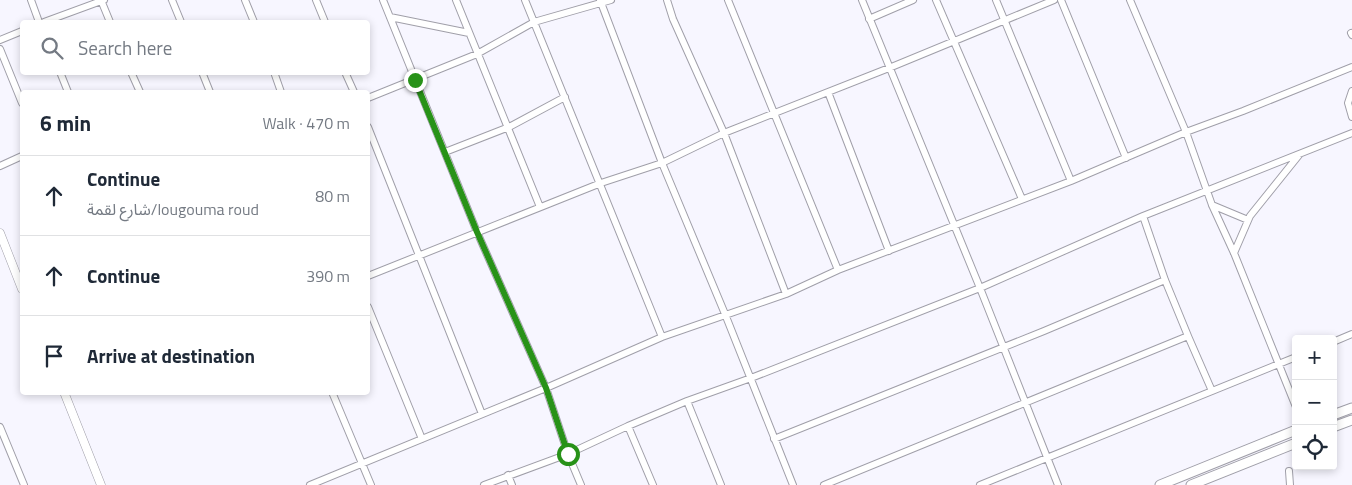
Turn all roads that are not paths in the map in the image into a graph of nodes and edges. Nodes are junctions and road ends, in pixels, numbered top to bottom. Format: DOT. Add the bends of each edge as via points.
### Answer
graph roads {
  1 [pos="31,0"];
  2 [pos="102,0"];
  3 [pos="172,0"];
  4 [pos="245,0"];
  5 [pos="316,0"];
  6 [pos="384,0"];
  7 [pos="456,0"];
  8 [pos="525,0"];
  9 [pos="611,0"];
  10 [pos="667,0"];
  11 [pos="728,0"];
  12 [pos="862,0"];
  13 [pos="913,0"];
  14 [pos="936,0"];
  15 [pos="996,0"];
  16 [pos="1054,0"];
  17 [pos="1061,0"];
  18 [pos="1130,0"];
  19 [pos="601,2"];
  20 [pos="390,17"];
  21 [pos="870,19"];
  22 [pos="38,20"];
  23 [pos="49,20"];
  24 [pos="109,20"];
  25 [pos="180,20"];
  26 [pos="253,20"];
  27 [pos="324,20"];
  28 [pos="1005,21"];
  29 [pos="534,22"];
  30 [pos="20,32"];
  31 [pos="469,33"];
  32 [pos="0,40"];
  33 [pos="954,42"];
  34 [pos="0,49"];
  35 [pos="477,54"];
  36 [pos="1352,67"];
  37 [pos="889,68"];
  38 [pos="61,75"];
  39 [pos="133,75"];
  40 [pos="203,75"];
  41 [pos="275,75"];
  42 [pos="346,75"];
  43 [pos="415,80"];
  44 [pos="67,90"];
  45 [pos="139,90"];
  46 [pos="209,90"];
  47 [pos="280,90"];
  48 [pos="353,90"];
  49 [pos="828,92"];
  50 [pos="1352,92"];
  51 [pos="370,97"];
  52 [pos="565,97"];
  53 [pos="20,98"];
  54 [pos="774,114"];
  55 [pos="1352,117"];
  56 [pos="508,127"];
  57 [pos="370,132"];
  58 [pos="1186,132"];
  59 [pos="724,133"];
  60 [pos="1352,133"];
  61 [pos="445,152"];
  62 [pos="1300,154"];
  63 [pos="20,157"];
  64 [pos="1126,158"];
  65 [pos="662,163"];
  66 [pos="0,166"];
  67 [pos="1071,180"];
  68 [pos="601,183"];
  69 [pos="1206,192"];
  70 [pos="1022,199"];
  71 [pos="1212,205"];
  72 [pos="540,208"];
  73 [pos="1143,216"];
  74 [pos="1248,220"];
  75 [pos="954,225"];
  76 [pos="477,232"];
  77 [pos="0,233"];
  78 [pos="889,251"];
  79 [pos="1234,253"];
  80 [pos="419,255"];
  81 [pos="838,270"];
  82 [pos="370,275"];
  83 [pos="1165,280"];
  84 [pos="20,284"];
  85 [pos="980,288"];
  86 [pos="786,294"];
  87 [pos="370,312"];
  88 [pos="725,314"];
  89 [pos="1352,334"];
  90 [pos="662,336"];
  91 [pos="1188,336"];
  92 [pos="1337,340"];
  93 [pos="1003,347"];
  94 [pos="1292,359"];
  95 [pos="1278,364"];
  96 [pos="751,378"];
  97 [pos="546,388"];
  98 [pos="1212,391"];
  99 [pos="65,395"];
  100 [pos="333,395"];
  101 [pos="1292,397"];
  102 [pos="687,401"];
  103 [pos="1025,403"];
  104 [pos="1352,408"];
  105 [pos="482,414"];
  106 [pos="1337,414"];
  107 [pos="1352,420"];
  108 [pos="628,426"];
  109 [pos="1337,426"];
  110 [pos="0,427"];
  111 [pos="1292,432"];
  112 [pos="774,438"];
  113 [pos="422,439"];
  114 [pos="1292,445"];
  115 [pos="568,454"];
  116 [pos="1047,458"];
  117 [pos="362,464"];
  118 [pos="1288,471"];
  119 [pos="508,475"];
  120 [pos="24,485"];
  121 [pos="101,485"];
  122 [pos="310,485"];
  123 [pos="371,485"];
  124 [pos="484,485"];
  125 [pos="512,485"];
  126 [pos="581,485"];
  127 [pos="653,485"];
  128 [pos="721,485"];
  129 [pos="793,485"];
  130 [pos="824,485"];
  131 [pos="980,485"];
  132 [pos="1058,485"];
  133 [pos="1160,485"];
  134 [pos="1191,485"];
  135 [pos="1290,485"];
  1 -- 22 [label="street"];
  2 -- 23 [label="street"];
  2 -- 24 [label="street"];
  3 -- 25 [label="street"];
  4 -- 26 [label="street"];
  5 -- 27 [label="street"];
  6 -- 20 [label="street"];
  7 -- 31 [label="street"];
  8 -- 29 [label="street"];
  9 -- 19 [label="street"];
  10 -- 59 [label="street"];
  11 -- 54 [label="street"];
  12 -- 21 [label="street"];
  13 -- 21 [label="street"];
  14 -- 33 [label="street"];
  15 -- 28 [label="street"];
  16 -- 28 [label="street"];
  17 -- 64 [label="street"];
  18 -- 58 [label="street"];
  19 -- 29 [label="street"];
  19 -- 65 [label="street"];
  20 -- 31 [label="street"];
  20 -- 43 [label="street"];
  21 -- 37 [label="street"];
  28 -- 33 [label="street"];
  28 -- 67 [label="street"];
  29 -- 35 [label="street"];
  29 -- 52 [label="street"];
  30 -- 32 [label="street"];
  31 -- 35 [label="street"];
  33 -- 37 [label="street"];
  33 -- 70 [label="street"];
  34 -- 53 [label="street"];
  35 -- 43 [label="street"];
  35 -- 56 [label="street"];
  36 -- 58 [label="street"];
  37 -- 49 [label="street"];
  37 -- 75 [label="street"];
  38 -- 44 [label="street"];
  39 -- 45 [label="street"];
  40 -- 46 [label="street"];
  41 -- 47 [label="street"];
  42 -- 48 [label="street"];
  43 -- 51 [label="street"];
  43 -- 61 [label="street"];
  49 -- 54 [label="street"];
  49 -- 78 [label="street"];
  50 -- 55 [label="street" via="1348,103"];
  52 -- 56 [label="street"];
  52 -- 68 [label="street"];
  54 -- 59 [label="street"];
  54 -- 81 [label="street"];
  56 -- 61 [label="street"];
  56 -- 72 [label="street"];
  57 -- 80 [label="street"];
  58 -- 64 [label="street"];
  58 -- 69 [label="street"];
  59 -- 65 [label="street"];
  59 -- 86 [label="street"];
  60 -- 62 [label="street"];
  61 -- 76 [label="street"];
  62 -- 69 [label="street"];
  62 -- 74 [label="street"];
  63 -- 66 [label="street"];
  64 -- 67 [label="street"];
  65 -- 68 [label="street"];
  65 -- 88 [label="street"];
  67 -- 70 [label="street"];
  68 -- 72 [label="street"];
  68 -- 90 [label="street"];
  69 -- 71 [label="street"];
  69 -- 73 [label="street"];
  70 -- 75 [label="street"];
  71 -- 74 [label="street"];
  71 -- 79 [label="street"];
  72 -- 76 [label="street"];
  73 -- 83 [label="street"];
  73 -- 85 [label="street"];
  74 -- 79 [label="street"];
  75 -- 78 [label="street"];
  75 -- 85 [label="street"];
  76 -- 80 [label="street"];
  76 -- 97 [label="street"];
  77 -- 84 [label="street"];
  78 -- 81 [label="street"];
  79 -- 95 [label="street"];
  80 -- 82 [label="street"];
  80 -- 105 [label="street"];
  81 -- 86 [label="street"];
  83 -- 91 [label="street"];
  83 -- 93 [label="street"];
  85 -- 93 [label="street"];
  85 -- 96 [label="street"];
  86 -- 88 [label="street"];
  87 -- 113 [label="street"];
  88 -- 90 [label="street"];
  88 -- 96 [label="street"];
  89 -- 92 [label="street"];
  90 -- 97 [label="street"];
  91 -- 98 [label="street"];
  91 -- 103 [label="street"];
  93 -- 103 [label="street"];
  93 -- 112 [label="street"];
  94 -- 95 [label="street"];
  95 -- 98 [label="street"];
  95 -- 101 [label="street"];
  96 -- 102 [label="street"];
  96 -- 112 [label="street"];
  97 -- 105 [label="street"];
  97 -- 115 [label="street"];
  98 -- 116 [label="street"];
  99 -- 121 [label="street"];
  100 -- 117 [label="street"];
  102 -- 108 [label="street"];
  102 -- 128 [label="street"];
  103 -- 116 [label="street"];
  103 -- 130 [label="street"];
  104 -- 106 [label="main road"];
  105 -- 113 [label="street"];
  107 -- 109 [label="main road"];
  108 -- 115 [label="street"];
  108 -- 127 [label="street"];
  110 -- 120 [label="street"];
  111 -- 133 [label="main road"];
  112 -- 129 [label="street"];
  113 -- 117 [label="street"];
  114 -- 134 [label="main road"];
  115 -- 119 [label="street"];
  115 -- 126 [label="street"];
  116 -- 131 [label="street"];
  116 -- 132 [label="street"];
  117 -- 122 [label="street"];
  117 -- 123 [label="street"];
  118 -- 135 [label="street"];
  119 -- 124 [label="street"];
  119 -- 125 [label="street"];
}
